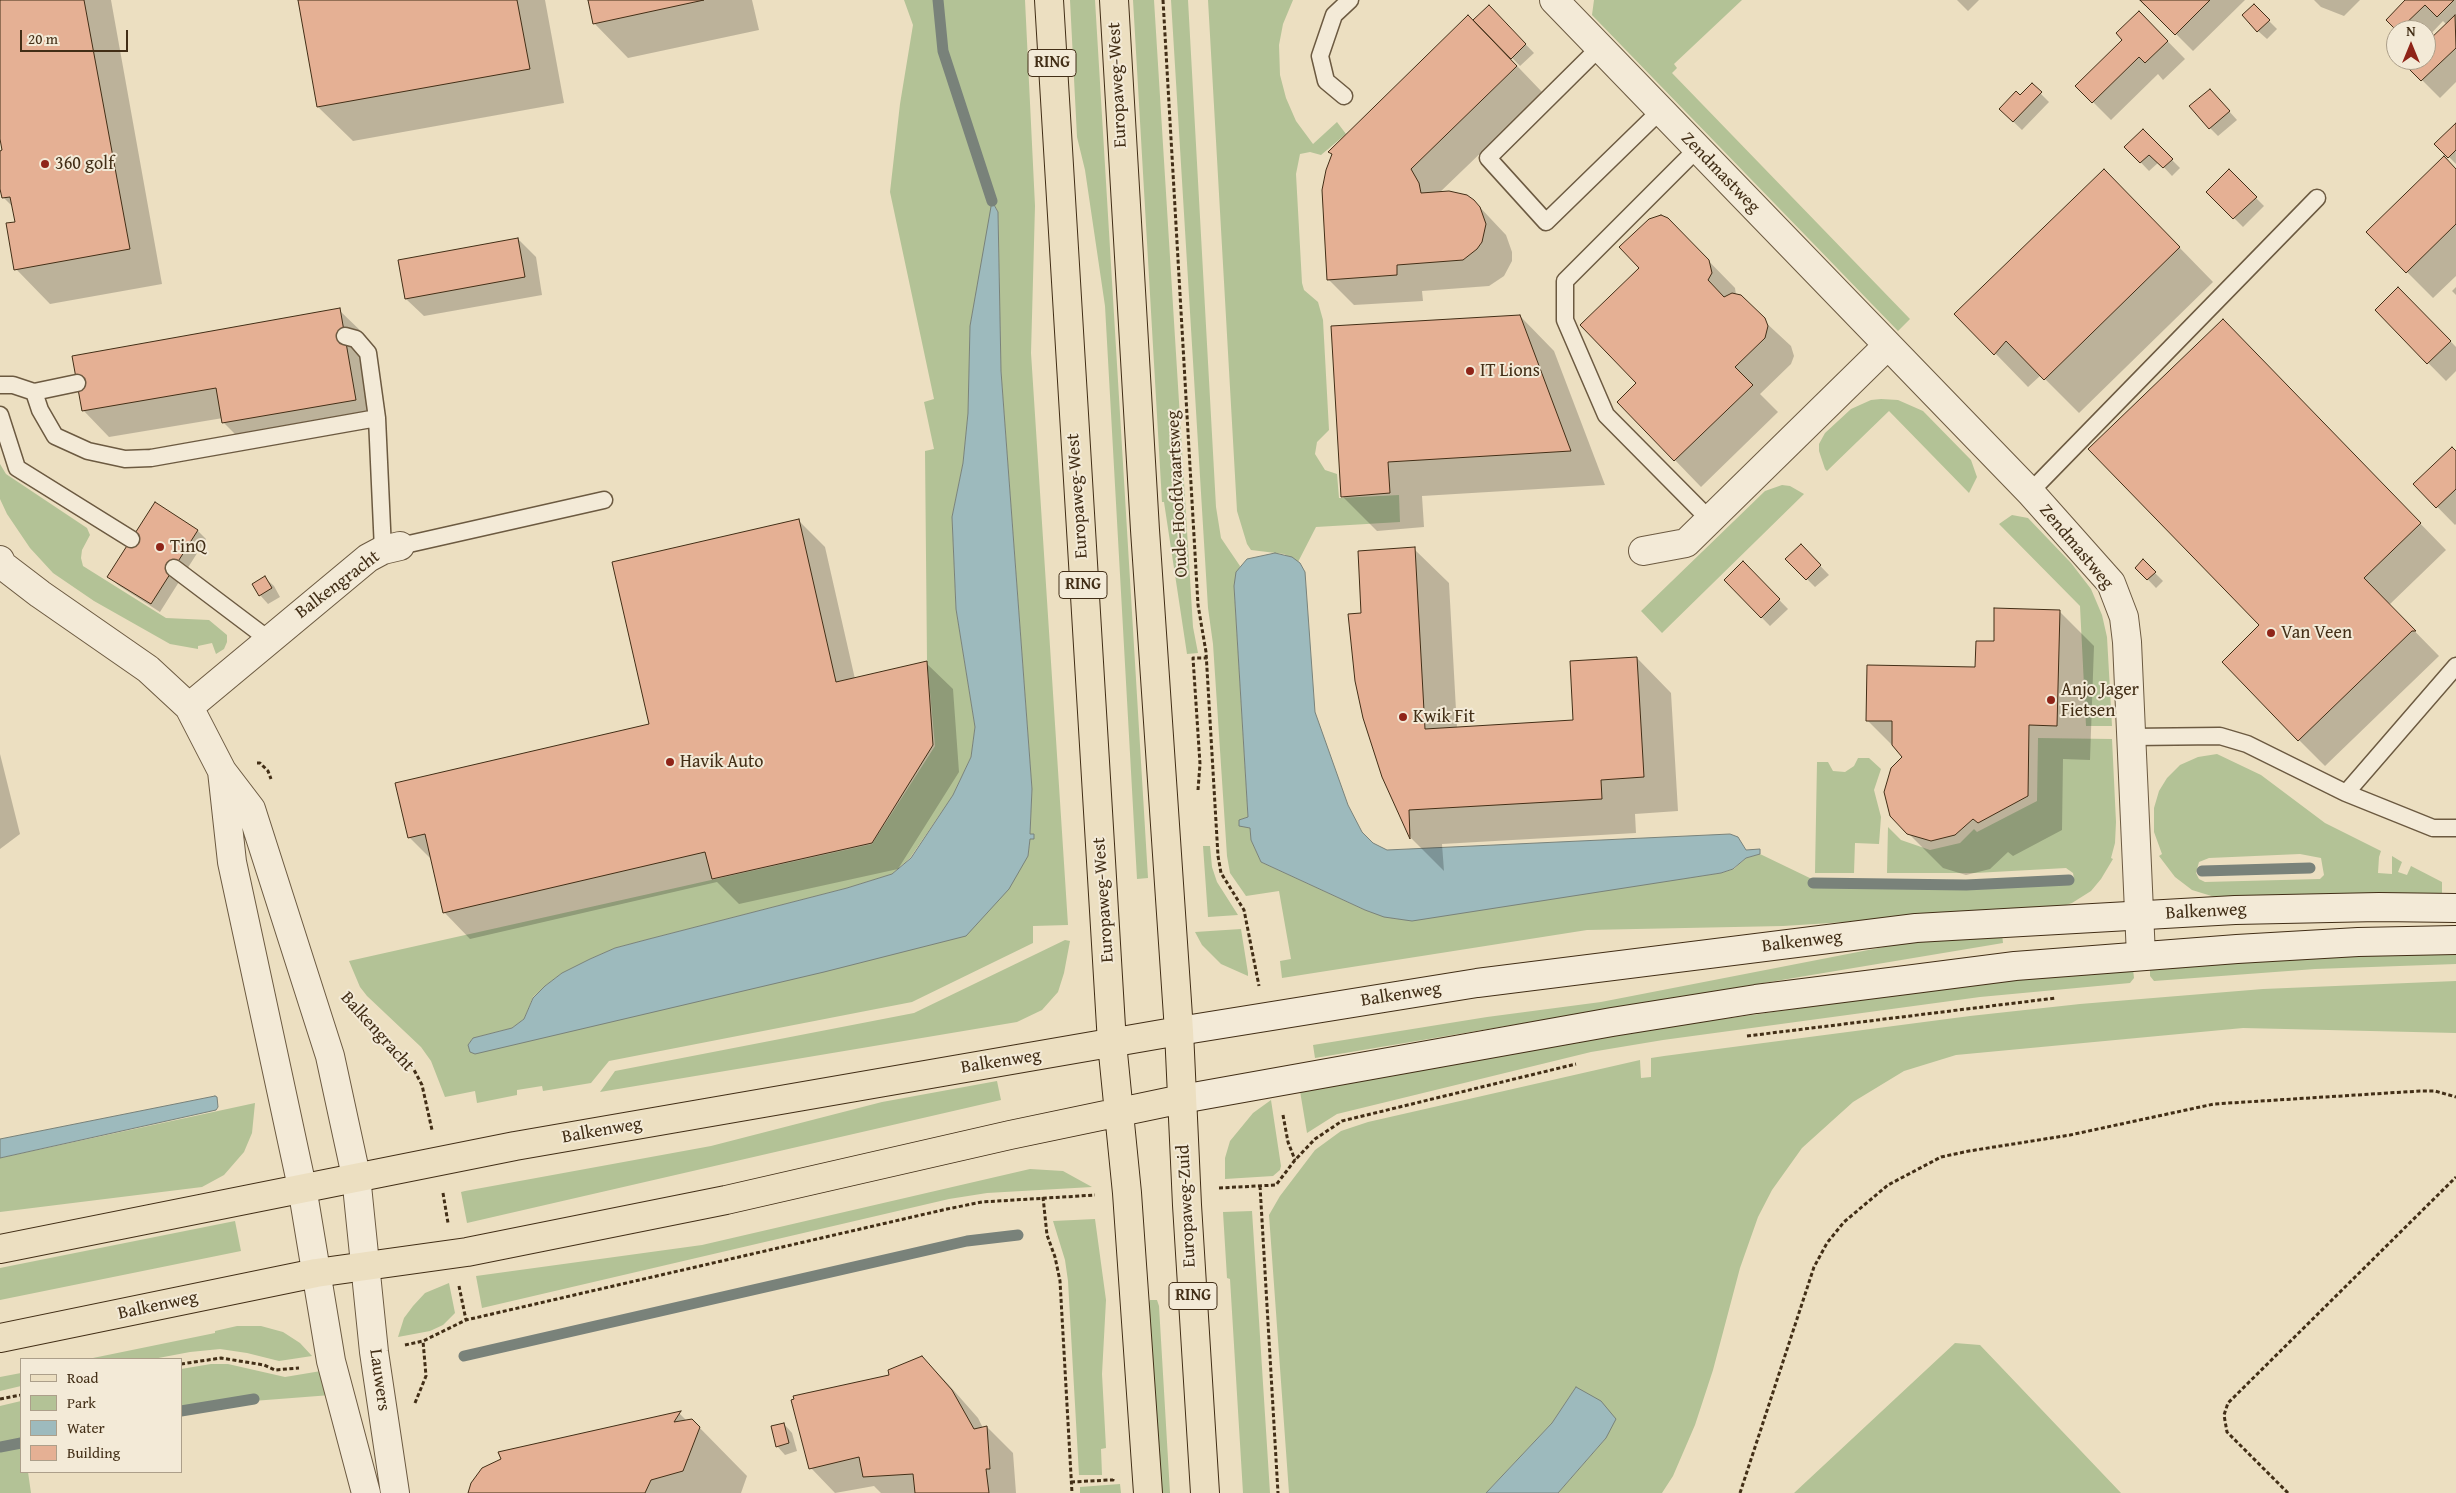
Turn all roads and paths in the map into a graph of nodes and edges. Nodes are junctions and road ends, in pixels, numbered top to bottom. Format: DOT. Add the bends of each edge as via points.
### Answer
graph roads {
  1 [pos="1049,0"];
  2 [pos="1114,0"];
  3 [pos="1163,0"];
  4 [pos="1350,0"];
  5 [pos="1556,1"];
  6 [pos="1599,48"];
  7 [pos="1344,96"];
  8 [pos="1660,111"];
  9 [pos="1697,149"];
  10 [pos="2317,198"];
  11 [pos="345,336"];
  12 [pos="1887,346"];
  13 [pos="77,383"];
  14 [pos="0,385"];
  15 [pos="34,392"];
  16 [pos="0,415"];
  17 [pos="377,418"];
  18 [pos="2030,492"];
  19 [pos="604,500"];
  20 [pos="1710,520"];
  21 [pos="131,540"];
  22 [pos="392,548"];
  23 [pos="1643,551"];
  24 [pos="1,564"];
  25 [pos="174,568"];
  26 [pos="268,639"];
  27 [pos="1207,658"];
  28 [pos="2456,666"];
  29 [pos="189,707"];
  30 [pos="2131,737"];
  31 [pos="222,771"];
  32 [pos="275,787"];
  33 [pos="2346,793"];
  34 [pos="1197,798"];
  35 [pos="2456,828"];
  36 [pos="2456,908"];
  37 [pos="2140,915"];
  38 [pos="2456,940"];
  39 [pos="2141,956"];
  40 [pos="1257,978"];
  41 [pos="2059,998"];
  42 [pos="346,1001"];
  43 [pos="1178,1031"];
  44 [pos="1738,1037"];
  45 [pos="1112,1043"];
  46 [pos="1582,1063"];
  47 [pos="2456,1097"];
  48 [pos="1182,1099"];
  49 [pos="1120,1112"];
  50 [pos="438,1161"];
  51 [pos="356,1176"];
  52 [pos="2456,1177"];
  53 [pos="1260,1186"];
  54 [pos="302,1187"];
  55 [pos="1223,1188"];
  56 [pos="1100,1195"];
  57 [pos="1043,1197"];
  58 [pos="0,1248"];
  59 [pos="454,1254"];
  60 [pos="366,1267"];
  61 [pos="316,1273"];
  62 [pos="466,1320"];
  63 [pos="0,1338"];
  64 [pos="423,1341"];
  65 [pos="374,1352"];
  66 [pos="331,1361"];
  67 [pos="182,1364"];
  68 [pos="20,1395"];
  69 [pos="0,1399"];
  70 [pos="414,1406"];
  71 [pos="366,1493"];
  72 [pos="395,1493"];
  73 [pos="1072,1493"];
  74 [pos="1148,1493"];
  75 [pos="1205,1493"];
  76 [pos="1278,1493"];
  77 [pos="1740,1493"];
  78 [pos="2288,1493"];
  1 -- 45 [label="main road, Europaweg-West / RING"];
  2 -- 43 [label="main road, Europaweg-West / RING"];
  3 -- 27 [label="path, Oude-Hoofdvaartsweg" via="1198,605"];
  4 -- 7 [label="lane" via="1334,15 1320,56 1326,81"];
  5 -- 6 [label="street, Zendmastweg"];
  6 -- 8 [label="street, Zendmastweg"];
  6 -- 8 [label="lane" via="1488,158 1546,222"];
  8 -- 9 [label="street, Zendmastweg"];
  9 -- 12 [label="street, Zendmastweg"];
  9 -- 20 [label="lane" via="1565,281 1565,320 1606,415"];
  10 -- 18 [label="lane"];
  11 -- 17 [label="lane" via="356,339 368,353"];
  12 -- 18 [label="street, Zendmastweg"];
  12 -- 20 [label="street"];
  13 -- 15 [label="lane"];
  14 -- 15 [label="lane"];
  15 -- 17 [label="lane" via="55,436 88,451 125,459 151,458"];
  16 -- 21 [label="lane" via="17,468"];
  17 -- 22 [label="lane"];
  18 -- 30 [label="street, Zendmastweg" via="2111,583 2124,618"];
  19 -- 22 [label="lane, Balkengracht"];
  20 -- 23 [label="street" via="1686,543"];
  22 -- 26 [label="street, Balkengracht" via="368,558"];
  24 -- 29 [label="street, Balkengracht" via="148,669"];
  25 -- 26 [label="lane"];
  26 -- 29 [label="street, Balkengracht"];
  27 -- 34 [label="path" via="1193,658 1200,764"];
  27 -- 40 [label="path, Oude-Hoofdvaartsweg" via="1221,873 1244,910"];
  28 -- 33 [label="lane"];
  29 -- 31 [label="street, Balkengracht"];
  30 -- 33 [label="lane" via="2220,736 2247,744"];
  30 -- 37 [label="street, Zendmastweg"];
  31 -- 32 [label="path" via="260,763 268,771"];
  31 -- 51 [label="street, Balkengracht" via="251,809 271,869 330,1056"];
  31 -- 54 [label="street, Balkengracht" via="232,862"];
  33 -- 35 [label="lane" via="2433,828"];
  36 -- 37 [label="street, Balkenweg" via="2331,908"];
  37 -- 39 [label="street, Zendmastweg"];
  37 -- 43 [label="street, Balkenweg" via="1916,928 1808,940 1467,984"];
  38 -- 39 [label="street, Balkenweg" via="2358,942"];
  39 -- 48 [label="street, Balkenweg" via="2014,966 1756,999 1462,1047"];
  41 -- 44 [label="path"];
  42 -- 50 [label="path, Balkengracht" via="412,1066 422,1085"];
  43 -- 45 [label="main road, Balkenweg"];
  43 -- 48 [label="main road, Europaweg-West / RING"];
  45 -- 49 [label="main road, Europaweg-West / RING"];
  45 -- 50 [label="main road, Balkenweg"];
  46 -- 53 [label="path" via="1342,1121 1315,1139 1276,1185"];
  47 -- 77 [label="path" via="2420,1091 2214,1104 2070,1135 1941,1157 1888,1185 1844,1222 1814,1267"];
  48 -- 49 [label="main road, Balkenweg"];
  48 -- 75 [label="main road, Europaweg-Zuid / RING"];
  49 -- 59 [label="main road, Balkenweg" via="726,1200"];
  49 -- 74 [label="main road, RING"];
  50 -- 51 [label="main road, Balkenweg"];
  50 -- 59 [label="path, Balkengracht"];
  51 -- 54 [label="main road, Balkenweg"];
  51 -- 60 [label="street"];
  52 -- 78 [label="path" via="2228,1403 2224,1415 2227,1432"];
  53 -- 55 [label="path"];
  53 -- 76 [label="path"];
  54 -- 58 [label="main road, Balkenweg"];
  54 -- 61 [label="street"];
  56 -- 57 [label="path"];
  57 -- 62 [label="path" via="982,1202 948,1209"];
  57 -- 73 [label="path" via="1047,1235 1060,1281"];
  59 -- 60 [label="main road, Balkenweg"];
  59 -- 62 [label="path, Balkengracht"];
  60 -- 61 [label="main road, Balkenweg"];
  60 -- 65 [label="street, Lauwers"];
  61 -- 63 [label="main road, Balkenweg"];
  61 -- 66 [label="street"];
  62 -- 64 [label="path"];
  64 -- 65 [label="path"];
  64 -- 70 [label="path" via="426,1376"];
  65 -- 72 [label="street, Lauwers"];
  66 -- 67 [label="path" via="289,1370 275,1370 231,1358"];
  66 -- 71 [label="street"];
  68 -- 69 [label="path"];
}
